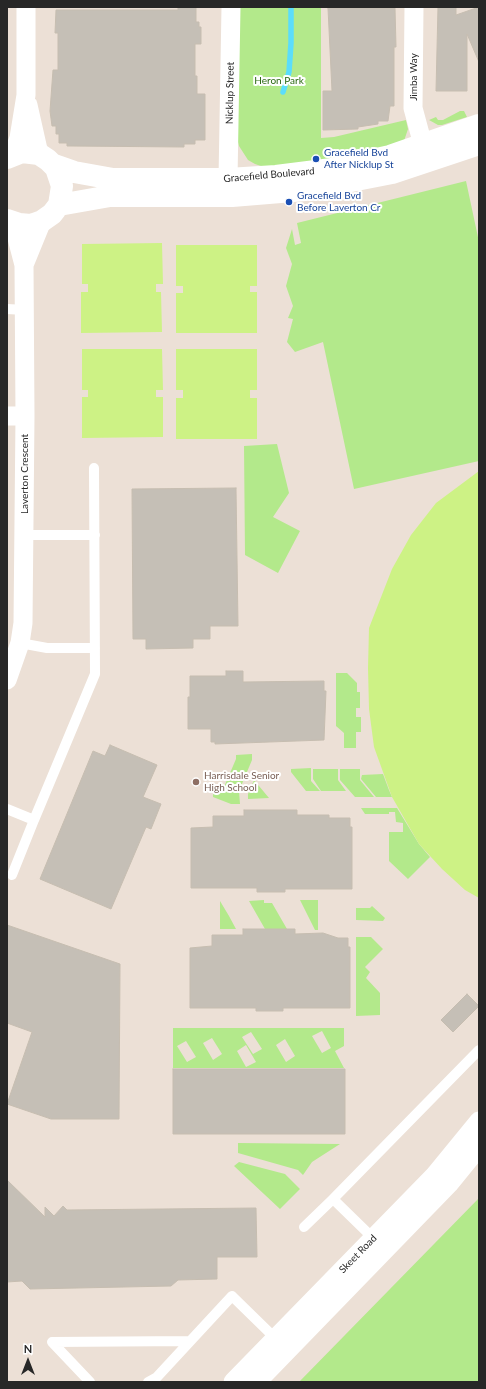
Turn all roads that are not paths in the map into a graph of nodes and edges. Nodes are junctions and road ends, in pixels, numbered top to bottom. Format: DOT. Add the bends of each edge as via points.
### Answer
graph roads {
  1 [pos="26,7"];
  2 [pos="230,7"];
  3 [pos="414,7"];
  4 [pos="26,95"];
  5 [pos="479,125"];
  6 [pos="479,144"];
  7 [pos="424,145"];
  8 [pos="10,156"];
  9 [pos="46,160"];
  10 [pos="228,179"];
  11 [pos="59,205"];
  12 [pos="7,220"];
  13 [pos="42,221"];
  14 [pos="24,265"];
  15 [pos="16,309"];
  16 [pos="16,416"];
  17 [pos="94,468"];
  18 [pos="25,535"];
  19 [pos="95,535"];
  20 [pos="20,643"];
  21 [pos="95,648"];
  22 [pos="7,680"];
  23 [pos="7,809"];
  24 [pos="34,820"];
  25 [pos="12,875"];
  26 [pos="479,1050"];
  27 [pos="479,1121"];
  28 [pos="479,1147"];
  29 [pos="333,1199"];
  30 [pos="304,1228"];
  31 [pos="373,1238"];
  32 [pos="276,1338"];
  33 [pos="190,1341"];
  34 [pos="90,1382"];
  35 [pos="148,1382"];
  36 [pos="233,1382"];
  37 [pos="257,1382"];
  1 -- 4 [label="street"];
  2 -- 10 [label="street, Nicklup Street"];
  3 -- 7 [label="street, Jimba Way" via="414,108"];
  4 -- 8 [label="street" via="19,138"];
  4 -- 9 [label="street"];
  5 -- 7 [label="street, Gracefield Boulevard"];
  6 -- 11 [label="street, Gracefield Boulevard" via="392,173 305,190 232,196 110,196"];
  7 -- 10 [label="street, Gracefield Boulevard" via="390,156 332,169"];
  8 -- 9 [label="street, Gracefield Boulevard" via="30,152"];
  9 -- 10 [label="street, Gracefield Boulevard" via="74,172 113,179"];
  9 -- 11 [label="street" via="60,177 62,186"];
  11 -- 13 [label="street"];
  12 -- 13 [label="street" via="25,225"];
  12 -- 14 [label="street, Laverton Crescent" via="17,238"];
  13 -- 14 [label="street, Laverton Crescent"];
  14 -- 15 [label="street, Laverton Crescent"];
  15 -- 16 [label="street, Laverton Crescent"];
  16 -- 18 [label="street, Laverton Crescent"];
  17 -- 19 [label="lane"];
  18 -- 19 [label="lane"];
  18 -- 20 [label="street, Laverton Crescent" via="23,623"];
  19 -- 21 [label="lane"];
  20 -- 21 [label="lane" via="47,648"];
  20 -- 22 [label="street, Laverton Crescent"];
  21 -- 24 [label="lane" via="93,681"];
  23 -- 24 [label="lane"];
  24 -- 25 [label="lane"];
  26 -- 29 [label="lane"];
  27 -- 31 [label="street, Skeet Road" via="434,1176"];
  28 -- 37 [label="street, Skeet Road" via="449,1184"];
  29 -- 30 [label="lane"];
  29 -- 31 [label="lane"];
  31 -- 32 [label="street, Skeet Road"];
  32 -- 33 [label="lane" via="232,1296"];
  32 -- 36 [label="street, Skeet Road"];
  33 -- 34 [label="lane" via="52,1342"];
  33 -- 35 [label="lane" via="157,1377"];
}
